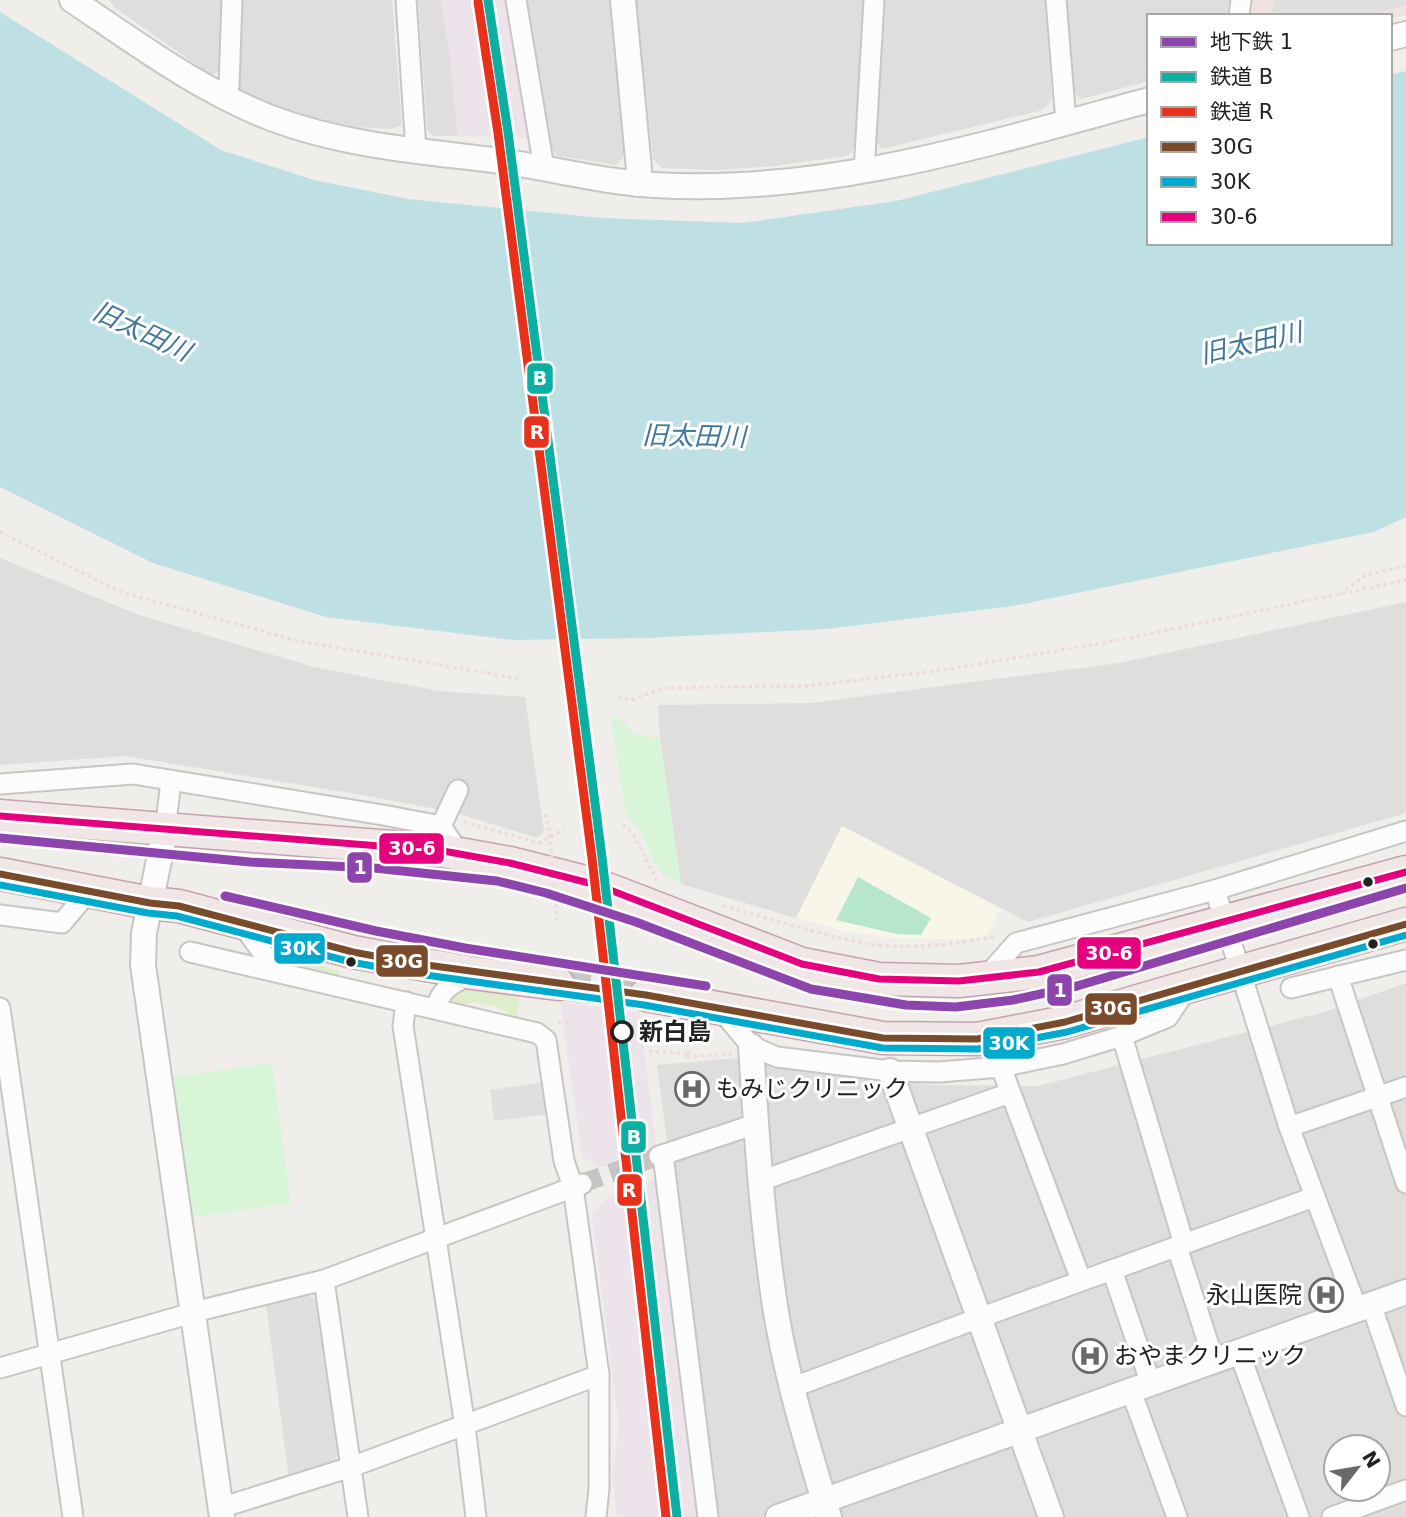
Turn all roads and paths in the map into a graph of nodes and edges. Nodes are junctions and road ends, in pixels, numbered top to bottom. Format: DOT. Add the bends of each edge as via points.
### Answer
graph roads {
  1 [pos="72,0"];
  2 [pos="232,0"];
  3 [pos="407,0"];
  4 [pos="516,0"];
  5 [pos="623,0"];
  6 [pos="874,0"];
  7 [pos="1056,0"];
  8 [pos="97,7"];
  9 [pos="226,98"];
  10 [pos="1147,101"];
  11 [pos="1066,122"];
  12 [pos="416,150"];
  13 [pos="544,168"];
  14 [pos="864,172"];
  15 [pos="637,184"];
  16 [pos="0,532"];
  17 [pos="1406,566"];
  18 [pos="1406,580"];
  19 [pos="1338,595"];
  20 [pos="521,680"];
  21 [pos="618,697"];
  22 [pos="171,781"];
  23 [pos="0,784"];
  24 [pos="458,790"];
  25 [pos="545,814"];
  26 [pos="0,816"];
  27 [pos="447,823"];
  28 [pos="624,825"];
  29 [pos="564,829"];
  30 [pos="164,831"];
  31 [pos="1406,831"];
  32 [pos="460,854"];
  33 [pos="1406,872"];
  34 [pos="0,874"];
  35 [pos="657,882"];
  36 [pos="1215,890"];
  37 [pos="88,892"];
  38 [pos="150,903"];
  39 [pos="722,905"];
  40 [pos="0,915"];
  41 [pos="557,920"];
  42 [pos="239,921"];
  43 [pos="1226,922"];
  44 [pos="1406,924"];
  45 [pos="1009,938"];
  46 [pos="190,952"];
  47 [pos="1406,960"];
  48 [pos="1241,972"];
  49 [pos="472,973"];
  50 [pos="282,974"];
  51 [pos="1338,976"];
  52 [pos="985,978"];
  53 [pos="558,984"];
  54 [pos="1186,988"];
  55 [pos="1291,988"];
  56 [pos="646,995"];
  57 [pos="406,1002"];
  58 [pos="0,1008"];
  59 [pos="436,1009"];
  60 [pos="721,1010"];
  61 [pos="573,1021"];
  62 [pos="558,1022"];
  63 [pos="1122,1037"];
  64 [pos="688,1047"];
  65 [pos="745,1050"];
  66 [pos="649,1051"];
  67 [pos="688,1054"];
  68 [pos="620,1060"];
  69 [pos="610,1061"];
  70 [pos="1001,1067"];
  71 [pos="890,1071"];
  72 [pos="1406,1087"];
  73 [pos="1010,1093"];
  74 [pos="1377,1097"];
  75 [pos="756,1124"];
  76 [pos="1289,1127"];
  77 [pos="910,1128"];
  78 [pos="760,1181"];
  79 [pos="1406,1183"];
  80 [pos="578,1185"];
  81 [pos="1314,1197"];
  82 [pos="434,1237"];
  83 [pos="1181,1246"];
  84 [pos="1112,1270"];
  85 [pos="324,1280"];
  86 [pos="1081,1280"];
  87 [pos="1406,1292"];
  88 [pos="1364,1307"];
  89 [pos="193,1313"];
  90 [pos="979,1318"];
  91 [pos="1239,1352"];
  92 [pos="48,1354"];
  93 [pos="1214,1361"];
  94 [pos="0,1368"];
  95 [pos="599,1375"];
  96 [pos="1141,1387"];
  97 [pos="791,1388"];
  98 [pos="1406,1406"];
  99 [pos="464,1426"];
  100 [pos="1018,1431"];
  101 [pos="351,1467"];
  102 [pos="1406,1490"];
  103 [pos="827,1509"];
  104 [pos="221,1513"];
  105 [pos="73,1517"];
  106 [pos="358,1517"];
  107 [pos="476,1517"];
  108 [pos="596,1517"];
  109 [pos="708,1517"];
  110 [pos="778,1517"];
  111 [pos="1051,1517"];
  112 [pos="1177,1517"];
  113 [pos="1299,1517"];
  114 [pos="1332,1517"];
  1 -- 8 [label="street"];
  2 -- 9 [label="street"];
  3 -- 12 [label="street"];
  4 -- 13 [label="street"];
  5 -- 15 [label="street"];
  6 -- 14 [label="street"];
  7 -- 11 [label="street"];
  8 -- 9 [label="street" via="167,64"];
  9 -- 12 [label="street" via="327,135"];
  10 -- 11 [label="street"];
  11 -- 14 [label="street"];
  12 -- 13 [label="street"];
  13 -- 15 [label="street"];
  14 -- 15 [label="street" via="739,186"];
  16 -- 20 [label="path" via="121,592 298,641"];
  17 -- 19 [label="path" via="1366,575"];
  18 -- 19 [label="path"];
  19 -- 21 [label="path" via="1120,640 937,671 807,686 663,688 631,700"];
  22 -- 23 [label="street" via="133,774"];
  22 -- 27 [label="street"];
  22 -- 30 [label="street"];
  24 -- 27 [label="street"];
  25 -- 41 [label="path, bridge"];
  26 -- 30 [label="highway"];
  27 -- 29 [label="path" via="539,843"];
  27 -- 32 [label="street"];
  28 -- 35 [label="path" via="634,835"];
  30 -- 32 [label="highway"];
  30 -- 38 [label="street"];
  31 -- 36 [label="street"];
  32 -- 52 [label="highway" via="597,885 802,964 879,979"];
  33 -- 43 [label="highway"];
  34 -- 37 [label="highway"];
  36 -- 43 [label="street"];
  36 -- 45 [label="street"];
  37 -- 38 [label="highway"];
  37 -- 40 [label="street" via="62,923"];
  38 -- 42 [label="highway"];
  38 -- 89 [label="street" via="143,965"];
  39 -- 45 [label="path" via="866,944 921,946"];
  42 -- 49 [label="highway" via="353,952"];
  42 -- 50 [label="street"];
  43 -- 48 [label="street"];
  43 -- 52 [label="highway" via="1039,972"];
  44 -- 48 [label="highway"];
  45 -- 52 [label="street"];
  46 -- 50 [label="street"];
  47 -- 51 [label="street"];
  48 -- 54 [label="highway"];
  48 -- 76 [label="street"];
  49 -- 53 [label="highway"];
  49 -- 59 [label="street" via="438,996"];
  50 -- 57 [label="street"];
  51 -- 55 [label="street"];
  51 -- 74 [label="street"];
  54 -- 60 [label="highway" via="1065,1022 977,1039 883,1038"];
  54 -- 63 [label="street" via="1168,1017"];
  56 -- 60 [label="highway"];
  57 -- 59 [label="street"];
  57 -- 82 [label="street" via="403,1026"];
  58 -- 92 [label="street"];
  59 -- 80 [label="street" via="537,1033 546,1040 564,1161"];
  60 -- 65 [label="street"];
  61 -- 62 [label="path"];
  63 -- 70 [label="street"];
  63 -- 83 [label="street"];
  64 -- 67 [label="path"];
  65 -- 67 [label="path" via="700,1057"];
  65 -- 71 [label="street"];
  65 -- 75 [label="street"];
  66 -- 67 [label="path"];
  68 -- 69 [label="path"];
  70 -- 71 [label="street"];
  70 -- 73 [label="street"];
  71 -- 77 [label="street"];
  72 -- 74 [label="street"];
  73 -- 77 [label="street"];
  73 -- 86 [label="street"];
  74 -- 76 [label="street"];
  74 -- 79 [label="street"];
  75 -- 78 [label="street"];
  75 -- 109 [label="street" via="661,1156"];
  76 -- 81 [label="street"];
  77 -- 78 [label="street"];
  77 -- 90 [label="street"];
  78 -- 97 [label="street" via="772,1286"];
  80 -- 82 [label="street"];
  80 -- 95 [label="street"];
  81 -- 83 [label="street"];
  81 -- 88 [label="street"];
  82 -- 85 [label="street"];
  82 -- 99 [label="street"];
  83 -- 84 [label="street"];
  83 -- 93 [label="street"];
  84 -- 86 [label="street"];
  84 -- 96 [label="street"];
  85 -- 89 [label="street"];
  85 -- 101 [label="street"];
  86 -- 90 [label="street"];
  87 -- 88 [label="street"];
  88 -- 91 [label="street"];
  88 -- 98 [label="street"];
  89 -- 92 [label="street"];
  89 -- 104 [label="street"];
  90 -- 97 [label="street"];
  90 -- 100 [label="street"];
  91 -- 93 [label="street"];
  91 -- 113 [label="street"];
  92 -- 94 [label="street"];
  92 -- 105 [label="street"];
  93 -- 96 [label="street"];
  95 -- 99 [label="street"];
  95 -- 108 [label="street"];
  96 -- 100 [label="street"];
  96 -- 112 [label="street"];
  97 -- 103 [label="street"];
  99 -- 101 [label="street"];
  99 -- 107 [label="street"];
  100 -- 103 [label="street"];
  100 -- 111 [label="street"];
  101 -- 104 [label="street"];
  101 -- 106 [label="street"];
  102 -- 114 [label="street"];
  103 -- 110 [label="street"];
}
